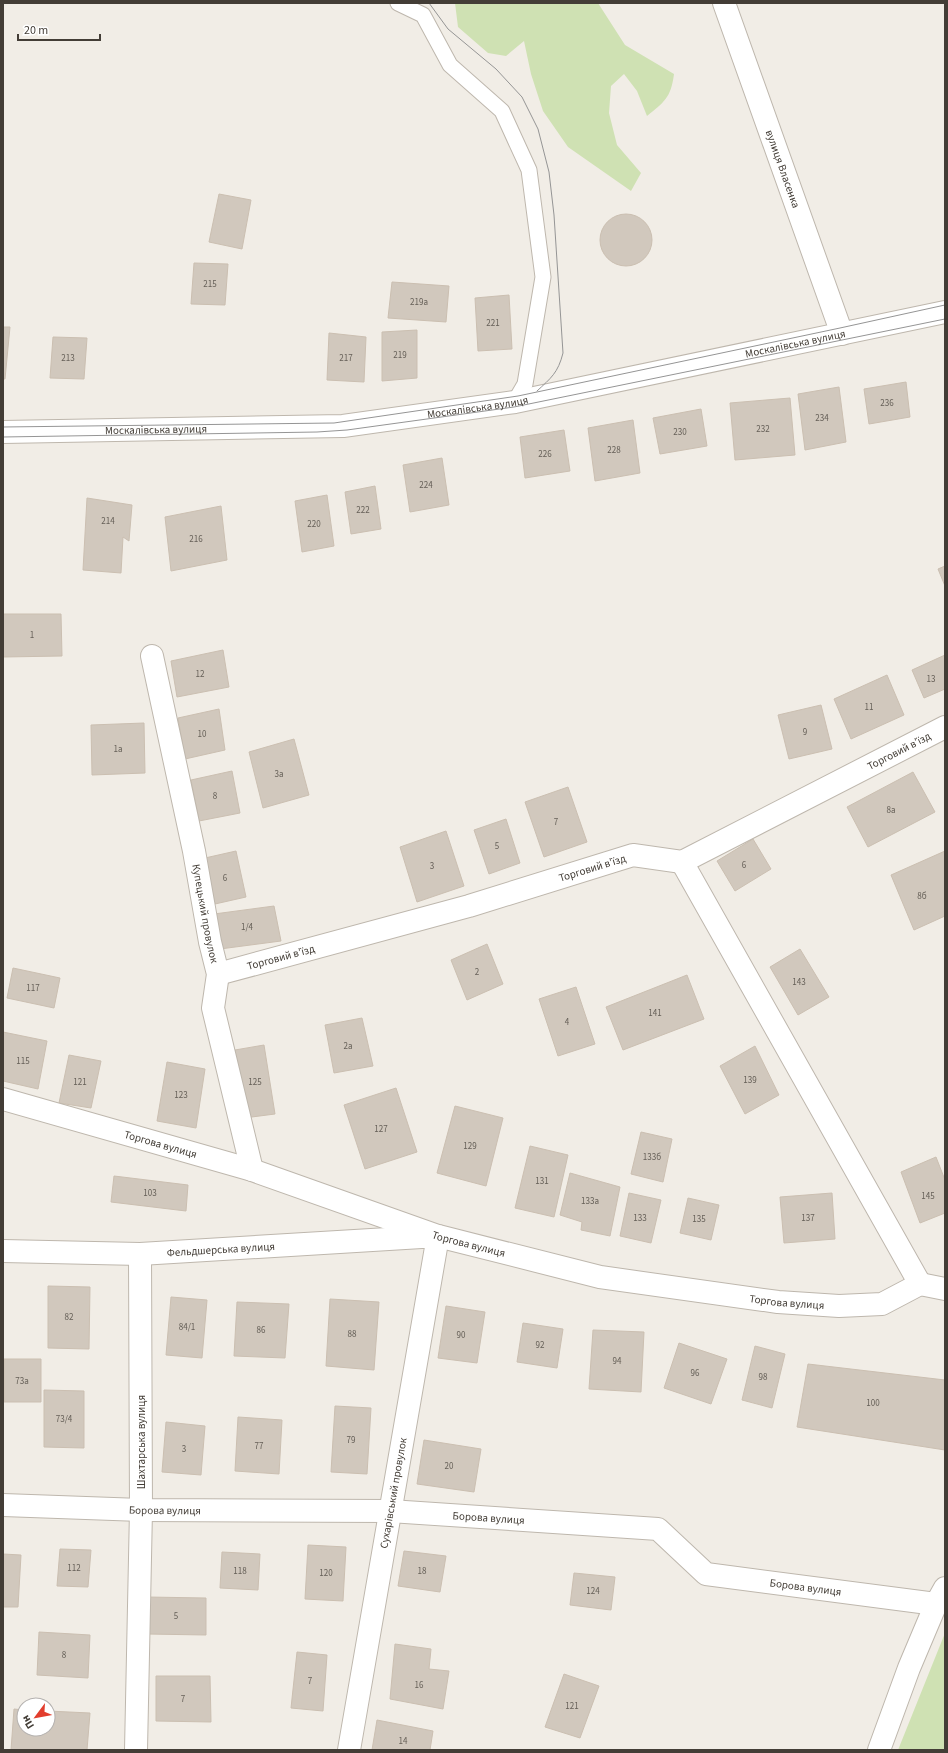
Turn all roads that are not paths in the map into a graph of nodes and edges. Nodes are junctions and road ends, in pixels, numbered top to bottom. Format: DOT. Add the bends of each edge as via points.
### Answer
graph roads {
  1 [pos="398,3"];
  2 [pos="724,3"];
  3 [pos="945,312"];
  4 [pos="842,334"];
  5 [pos="520,401"];
  6 [pos="3,432"];
  7 [pos="152,656"];
  8 [pos="945,727"];
  9 [pos="682,862"];
  10 [pos="218,974"];
  11 [pos="3,1098"];
  12 [pos="252,1170"];
  13 [pos="438,1236"];
  14 [pos="3,1251"];
  15 [pos="140,1254"];
  16 [pos="920,1284"];
  17 [pos="945,1289"];
  18 [pos="3,1505"];
  19 [pos="141,1510"];
  20 [pos="390,1511"];
  21 [pos="941,1596"];
  22 [pos="136,1750"];
  23 [pos="349,1750"];
  24 [pos="879,1750"];
  1 -- 5 [label="lane" via="423,15 450,65 502,111 529,170 543,277 525,384 518,396"];
  2 -- 4 [label="street, вулиця Власенка"];
  3 -- 4 [label="street, Москалівська вулиця"];
  4 -- 5 [label="street, Москалівська вулиця"];
  5 -- 6 [label="street, Москалівська вулиця" via="335,427"];
  7 -- 10 [label="street, Купецький провулок"];
  8 -- 9 [label="street, Торговий в’їзд"];
  9 -- 10 [label="street, Торговий в’їзд" via="633,855 469,906"];
  9 -- 16 [label="street"];
  10 -- 12 [label="street, Купецький провулок" via="213,1008"];
  11 -- 12 [label="street, Торгова вулиця"];
  12 -- 13 [label="street, Торгова вулиця"];
  13 -- 15 [label="street, Фельдшерська вулиця"];
  13 -- 16 [label="street, Торгова вулиця" via="600,1276 778,1302 840,1306 882,1304"];
  13 -- 20 [label="street, Сухарівський провулок"];
  14 -- 15 [label="street, Фельдшерська вулиця"];
  15 -- 19 [label="street, Шахтарська вулиця"];
  16 -- 17 [label="street"];
  18 -- 19 [label="street, Борова вулиця"];
  19 -- 20 [label="street, Борова вулиця"];
  19 -- 22 [label="street, Шахтарська вулиця"];
  20 -- 21 [label="street, Борова вулиця" via="658,1529 706,1574"];
  20 -- 23 [label="street, Сухарівський провулок"];
  21 -- 24 [label="street" via="909,1668"];
}
